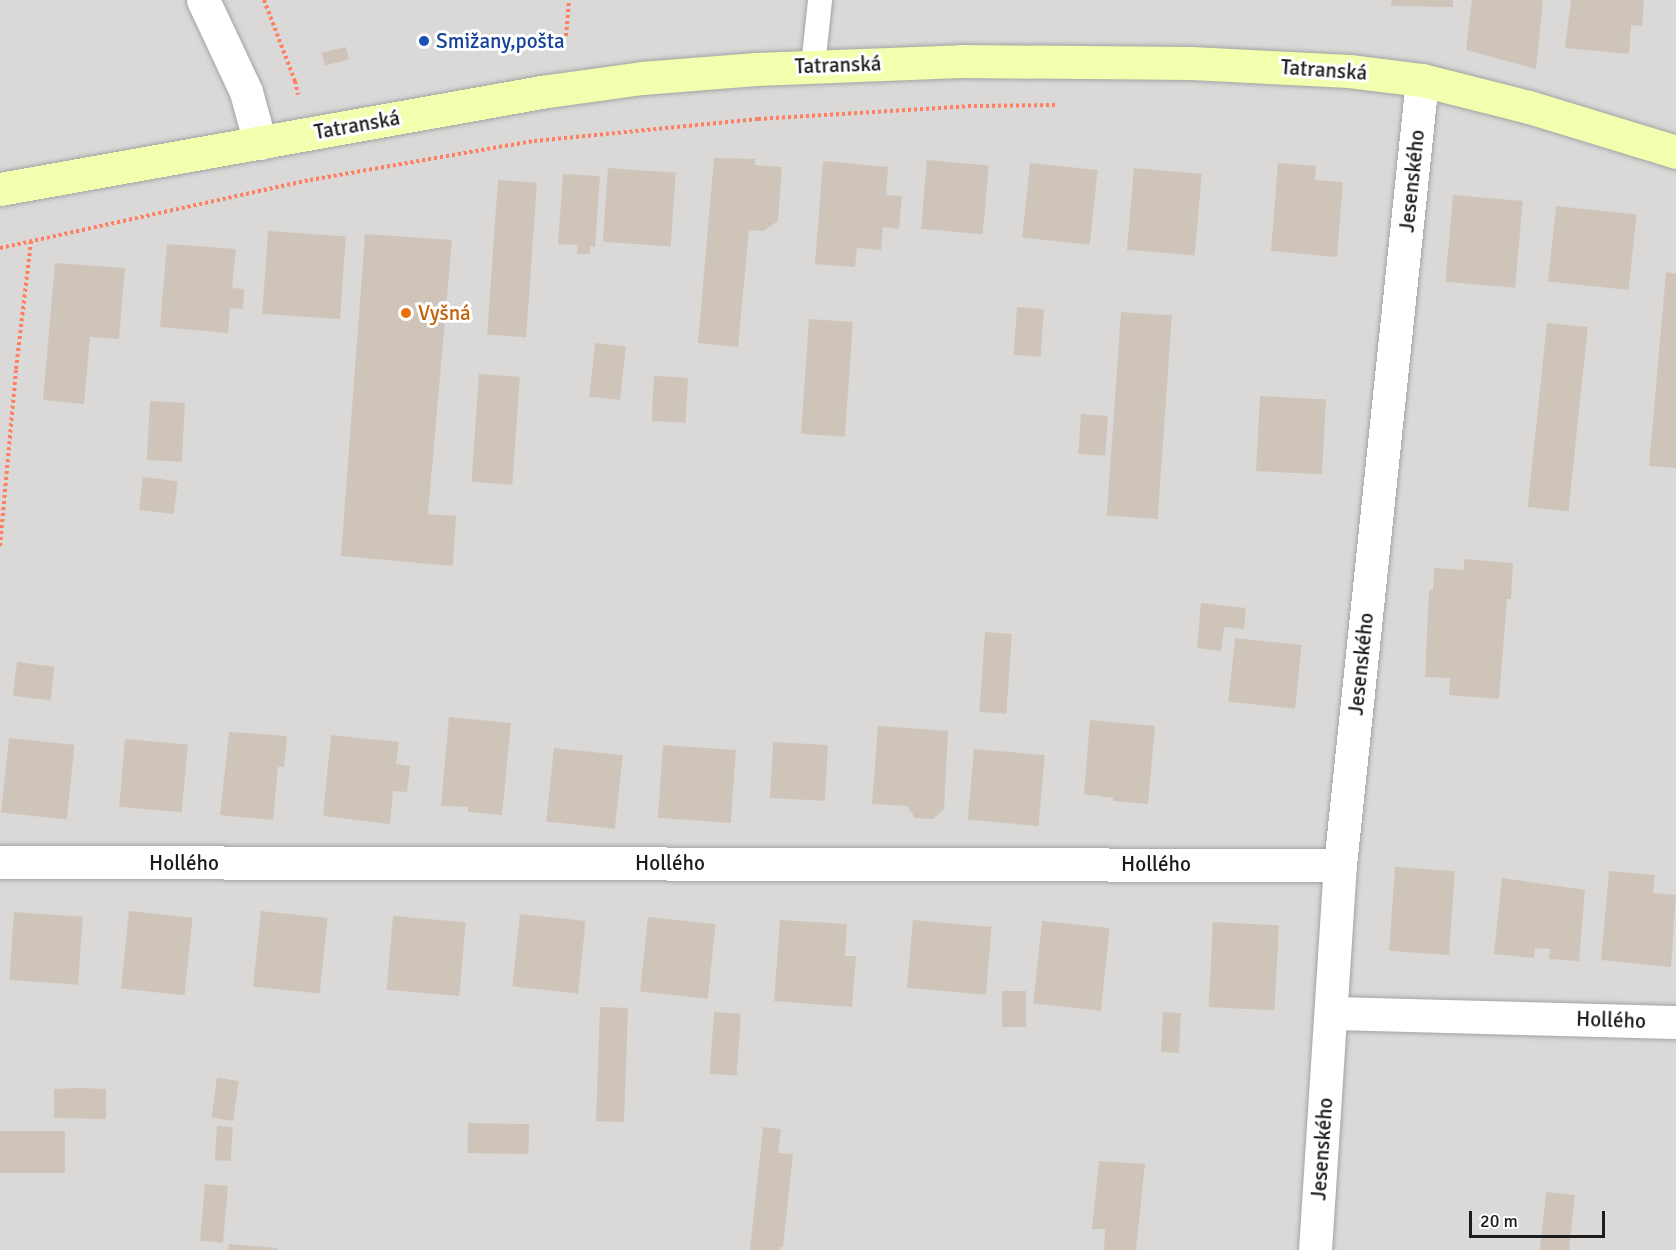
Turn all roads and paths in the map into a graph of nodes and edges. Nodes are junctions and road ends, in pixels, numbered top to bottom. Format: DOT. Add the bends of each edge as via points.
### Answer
graph roads {
  1 [pos="203,0"];
  2 [pos="264,0"];
  3 [pos="569,0"];
  4 [pos="820,0"];
  5 [pos="566,36"];
  6 [pos="813,66"];
  7 [pos="1422,80"];
  8 [pos="1062,105"];
  9 [pos="305,134"];
  10 [pos="260,143"];
  11 [pos="1676,152"];
  12 [pos="310,180"];
  13 [pos="0,189"];
  14 [pos="31,241"];
  15 [pos="0,248"];
  16 [pos="0,546"];
  17 [pos="0,862"];
  18 [pos="1340,865"];
  19 [pos="1331,1013"];
  20 [pos="1676,1022"];
  21 [pos="1315,1250"];
  1 -- 10 [label="street" via="246,92"];
  2 -- 9 [label="path" via="295,81"];
  3 -- 5 [label="path"];
  4 -- 6 [label="lane"];
  6 -- 7 [label="main road, Tatranská" via="961,61 1191,63 1349,71"];
  6 -- 9 [label="main road, Tatranská" via="642,78 552,90"];
  7 -- 11 [label="main road, Tatranská" via="1529,107"];
  7 -- 18 [label="street, Jesenského"];
  8 -- 12 [label="path" via="968,106 758,119 534,141"];
  9 -- 10 [label="main road, Tatranská"];
  9 -- 12 [label="path"];
  10 -- 13 [label="main road, Tatranská"];
  12 -- 14 [label="path"];
  14 -- 15 [label="path"];
  14 -- 16 [label="path"];
  17 -- 18 [label="street, Hollého"];
  18 -- 19 [label="street, Jesenského"];
  19 -- 20 [label="street, Hollého"];
  19 -- 21 [label="street, Jesenského"];
}
